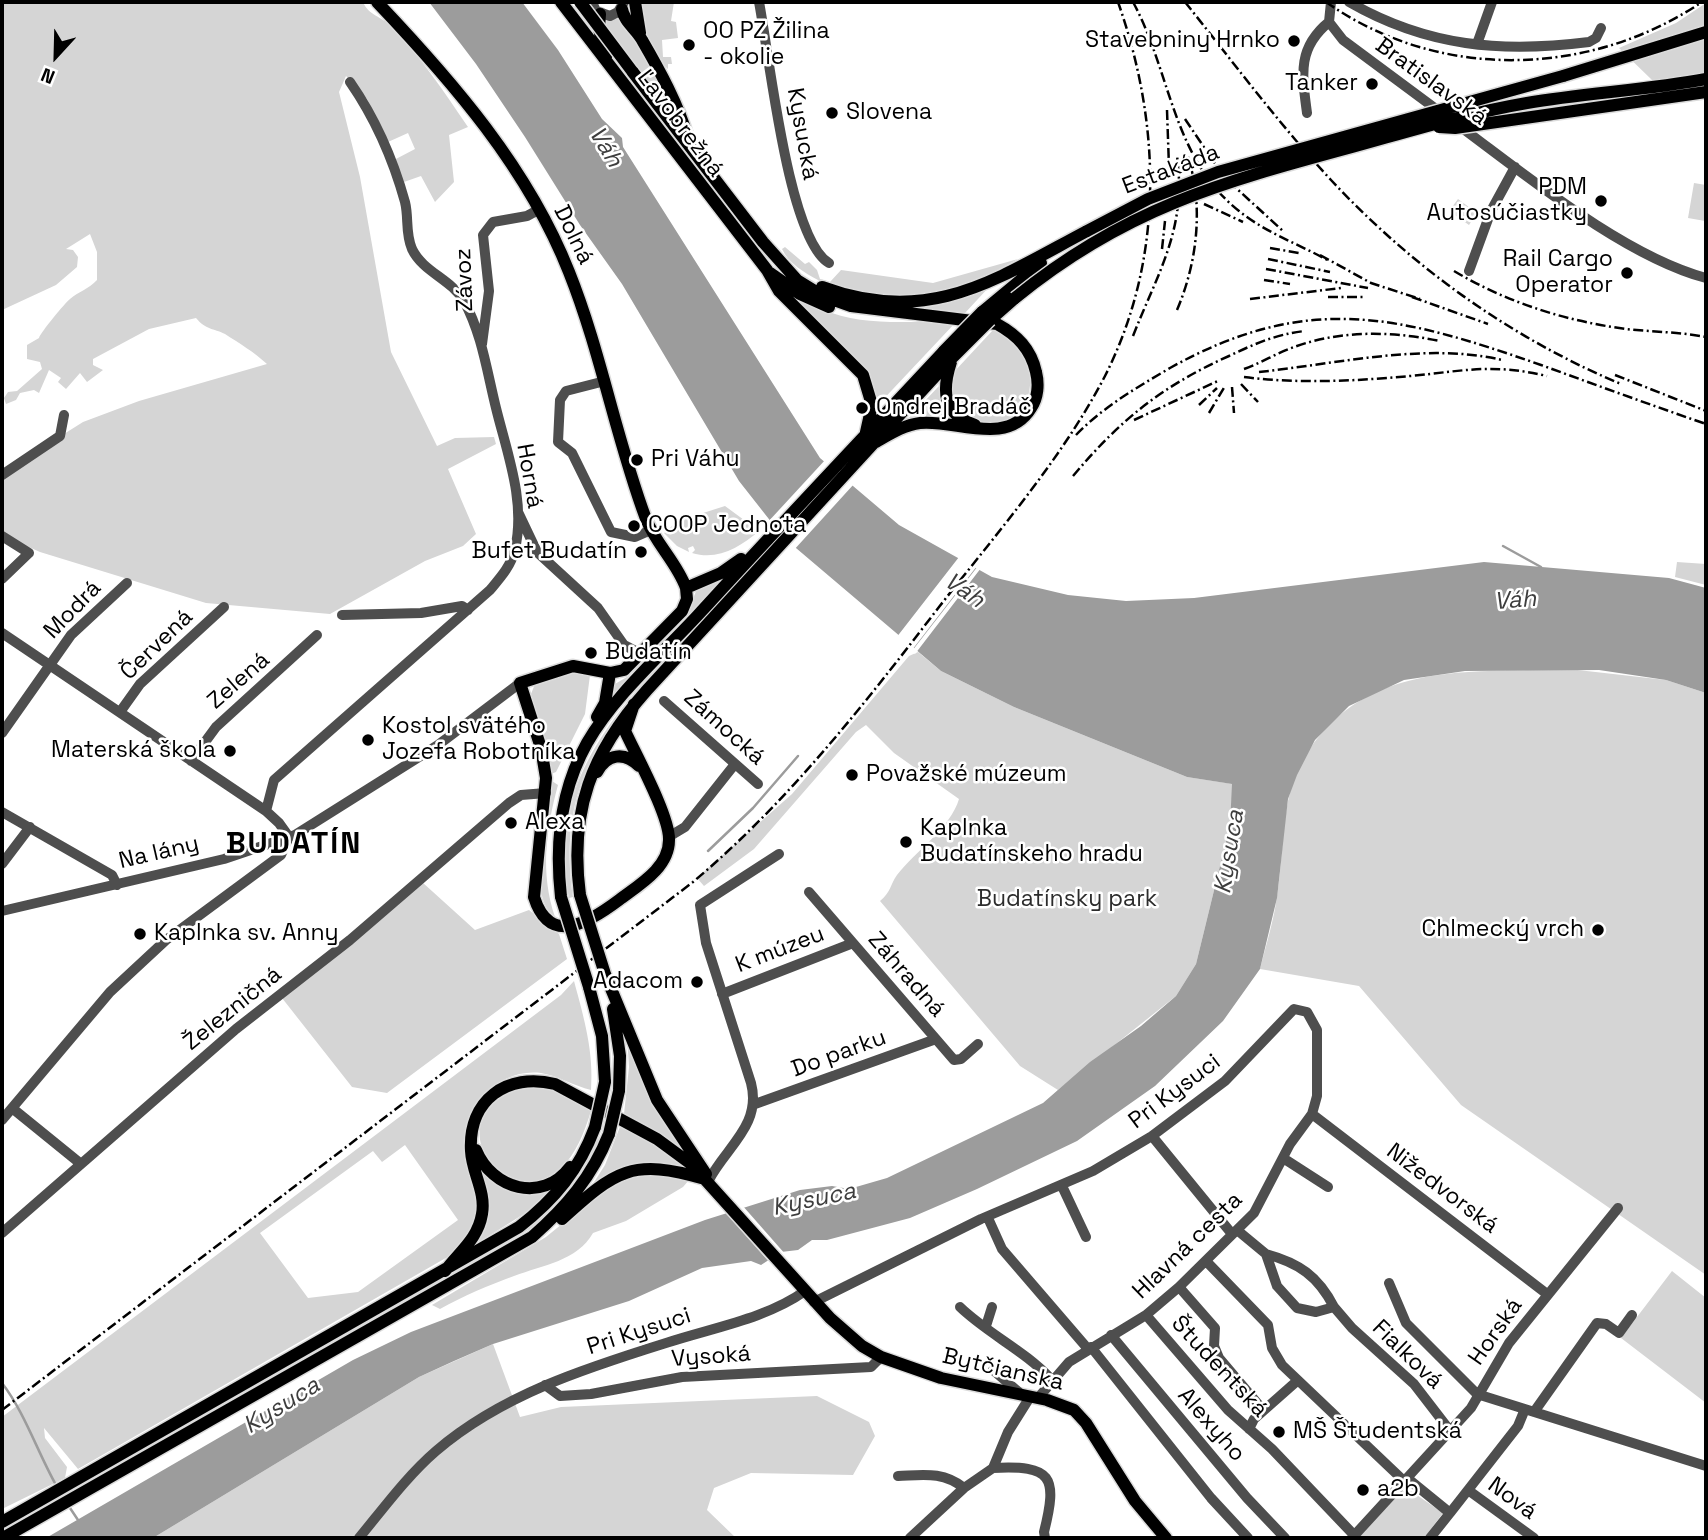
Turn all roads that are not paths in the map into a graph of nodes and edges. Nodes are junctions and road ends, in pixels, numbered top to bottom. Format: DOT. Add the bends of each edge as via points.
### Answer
graph roads {
  1 [pos="377,2"];
  2 [pos="561,2"];
  3 [pos="585,2"];
  4 [pos="635,2"];
  5 [pos="759,2"];
  6 [pos="1331,2"];
  7 [pos="1349,2"];
  8 [pos="1492,2"];
  9 [pos="623,5"];
  10 [pos="600,14"];
  11 [pos="1329,22"];
  12 [pos="1601,28"];
  13 [pos="1706,32"];
  14 [pos="641,37"];
  15 [pos="1706,41"];
  16 [pos="1477,44"];
  17 [pos="1632,57"];
  18 [pos="608,64"];
  19 [pos="1706,79"];
  20 [pos="350,82"];
  21 [pos="1706,92"];
  22 [pos="1307,113"];
  23 [pos="1428,126"];
  24 [pos="690,145"];
  25 [pos="1515,167"];
  26 [pos="538,210"];
  27 [pos="1087,230"];
  28 [pos="781,263"];
  29 [pos="829,263"];
  30 [pos="766,270"];
  31 [pos="1469,271"];
  32 [pos="1706,278"];
  33 [pos="924,316"];
  34 [pos="482,345"];
  35 [pos="948,355"];
  36 [pos="605,381"];
  37 [pos="64,415"];
  38 [pos="985,429"];
  39 [pos="866,432"];
  40 [pos="876,442"];
  41 [pos="2,475"];
  42 [pos="517,512"];
  43 [pos="651,530"];
  44 [pos="2,536"];
  45 [pos="764,542"];
  46 [pos="2,579"];
  47 [pos="127,583"];
  48 [pos="686,588"];
  49 [pos="224,607"];
  50 [pos="468,610"];
  51 [pos="342,615"];
  52 [pos="2,633"];
  53 [pos="317,635"];
  54 [pos="643,655"];
  55 [pos="49,666"];
  56 [pos="610,673"];
  57 [pos="520,682"];
  58 [pos="664,701"];
  59 [pos="634,704"];
  60 [pos="120,712"];
  61 [pos="2,733"];
  62 [pos="584,749"];
  63 [pos="191,761"];
  64 [pos="735,764"];
  65 [pos="641,769"];
  66 [pos="758,785"];
  67 [pos="546,793"];
  68 [pos="583,800"];
  69 [pos="266,811"];
  70 [pos="2,812"];
  71 [pos="30,827"];
  72 [pos="670,836"];
  73 [pos="289,837"];
  74 [pos="779,854"];
  75 [pos="2,864"];
  76 [pos="117,885"];
  77 [pos="809,892"];
  78 [pos="2,911"];
  79 [pos="853,943"];
  80 [pos="605,974"];
  81 [pos="722,993"];
  82 [pos="1294,1009"];
  83 [pos="936,1039"];
  84 [pos="978,1044"];
  85 [pos="755,1104"];
  86 [pos="12,1108"];
  87 [pos="1312,1114"];
  88 [pos="2,1120"];
  89 [pos="593,1133"];
  90 [pos="473,1134"];
  91 [pos="1152,1136"];
  92 [pos="1283,1158"];
  93 [pos="80,1164"];
  94 [pos="709,1181"];
  95 [pos="1062,1186"];
  96 [pos="1328,1188"];
  97 [pos="1618,1208"];
  98 [pos="989,1218"];
  99 [pos="1234,1232"];
  100 [pos="2,1233"];
  101 [pos="532,1237"];
  102 [pos="1086,1237"];
  103 [pos="1266,1254"];
  104 [pos="1206,1261"];
  105 [pos="445,1271"];
  106 [pos="1389,1283"];
  107 [pos="1179,1287"];
  108 [pos="805,1291"];
  109 [pos="1548,1294"];
  110 [pos="960,1307"];
  111 [pos="992,1307"];
  112 [pos="1334,1307"];
  113 [pos="1146,1315"];
  114 [pos="1632,1315"];
  115 [pos="986,1326"];
  116 [pos="1111,1335"];
  117 [pos="1090,1348"];
  118 [pos="881,1357"];
  119 [pos="993,1370"];
  120 [pos="1051,1379"];
  121 [pos="1297,1381"];
  122 [pos="545,1385"];
  123 [pos="1477,1394"];
  124 [pos="1031,1397"];
  125 [pos="1264,1410"];
  126 [pos="1529,1410"];
  127 [pos="1249,1429"];
  128 [pos="1451,1432"];
  129 [pos="1706,1466"];
  130 [pos="993,1468"];
  131 [pos="898,1476"];
  132 [pos="1405,1479"];
  133 [pos="964,1488"];
  134 [pos="1468,1490"];
  135 [pos="1450,1513"];
  136 [pos="2,1522"];
  137 [pos="1352,1536"];
  138 [pos="3,1538"];
  139 [pos="359,1538"];
  140 [pos="910,1538"];
  141 [pos="1045,1538"];
  142 [pos="1166,1538"];
  143 [pos="1248,1538"];
  144 [pos="1285,1538"];
  145 [pos="1430,1538"];
  146 [pos="1534,1538"];
  1 -- 26 [label="main road, Dolná" via="455,87"];
  2 -- 18 [label="main road, Ľavobrežná"];
  3 -- 10 [label="street"];
  3 -- 24 [label="main road, Ľavobrežná, bridge"];
  4 -- 14 [label="main road"];
  5 -- 29 [label="street, Kysucká" via="794,199 815,250"];
  6 -- 11 [label="street"];
  7 -- 16 [label="street" via="1413,31"];
  8 -- 16 [label="street"];
  9 -- 10 [label="street" via="610,16"];
  9 -- 14 [label="main road" via="623,17"];
  10 -- 18 [label="main road"];
  11 -- 22 [label="street" via="1309,43 1304,63"];
  11 -- 25 [label="street, Bratislavská" via="1343,40"];
  12 -- 16 [label="street" via="1589,42 1535,48"];
  13 -- 17 [label="main road, Estakáda"];
  14 -- 24 [label="main road" via="681,113"];
  15 -- 17 [label="main road"];
  17 -- 27 [label="main road, Estakáda, bridge" via="1218,172 1148,198"];
  18 -- 30 [label="main road, Ľavobrežná"];
  19 -- 23 [label="main road, Estakáda, bridge" via="1537,101"];
  20 -- 34 [label="street, Horná" via="384,143 405,205 407,235 414,253 450,283"];
  21 -- 23 [label="main road, bridge" via="1455,128"];
  23 -- 35 [label="main road, Estakáda, bridge" via="1226,182 1151,211 1049,271"];
  24 -- 28 [label="main road, Ľavobrežná"];
  25 -- 31 [label="street" via="1491,211"];
  25 -- 32 [label="street, Bratislavská" via="1657,260"];
  26 -- 34 [label="street, Závoz" via="493,222 483,235 489,290"];
  26 -- 36 [label="main road, Dolná" via="568,270"];
  27 -- 28 [label="main road" via="983,286 917,301 838,293"];
  27 -- 35 [label="main road, Estakáda, bridge" via="1021,279"];
  28 -- 33 [label="main road" via="797,280 836,301"];
  30 -- 33 [label="main road" via="800,294 840,311"];
  30 -- 39 [label="main road, Ľavobrežná" via="793,306 863,375 872,405"];
  33 -- 38 [label="main road" via="997,324 1018,337 1029,353 1037,378 1032,407 1014,424"];
  34 -- 42 [label="street, Horná" via="514,479"];
  35 -- 38 [label="main road" via="946,402 960,419"];
  35 -- 39 [label="main road, Estakáda"];
  35 -- 40 [label="main road, Estakáda"];
  36 -- 43 [label="main road, Dolná"];
  36 -- 43 [label="street" via="566,391 560,400 558,442 572,453 611,532 635,537"];
  37 -- 41 [label="street" via="60,436"];
  38 -- 40 [label="main road" via="918,424"];
  39 -- 45 [label="main road, Estakáda"];
  40 -- 59 [label="main road, Estakáda"];
  42 -- 50 [label="street, Horná" via="517,540 510,564"];
  42 -- 54 [label="street" via="537,552 598,608 624,645"];
  43 -- 48 [label="main road, Dolná"];
  44 -- 46 [label="street" via="29,553"];
  45 -- 48 [label="main road" via="721,573"];
  45 -- 62 [label="main road" via="609,712"];
  47 -- 55 [label="street, Modrá" via="71,635"];
  48 -- 54 [label="main road" via="684,608"];
  49 -- 60 [label="street, Červená" via="140,684"];
  50 -- 51 [label="street" via="462,606 421,613"];
  50 -- 69 [label="street, Horná" via="274,780"];
  52 -- 55 [label="street"];
  53 -- 63 [label="street, Zelená" via="216,727"];
  54 -- 56 [label="main road" via="624,670"];
  55 -- 60 [label="street"];
  55 -- 61 [label="street, Modrá"];
  56 -- 57 [label="main road, Na lány" via="573,666"];
  56 -- 62 [label="main road" via="606,703 584,740"];
  57 -- 67 [label="main road" via="541,748"];
  57 -- 73 [label="street, Na lány" via="438,745"];
  58 -- 64 [label="street, Zámocká"];
  59 -- 65 [label="main road" via="625,731"];
  59 -- 68 [label="main road, Estakáda" via="601,750"];
  60 -- 63 [label="street"];
  62 -- 89 [label="main road, bridge" via="570,779 558,855 561,897 603,1035 605,1082"];
  63 -- 69 [label="street"];
  64 -- 66 [label="street, Zámocká"];
  64 -- 72 [label="street" via="685,827"];
  65 -- 68 [label="main road" via="628,757 611,757 601,764"];
  65 -- 72 [label="main road"];
  67 -- 72 [label="main road" via="533,889 541,913 559,925 590,920 637,886 664,860"];
  67 -- 93 [label="street, Železničná" via="521,795 509,803"];
  68 -- 80 [label="main road, bridge" via="576,841 580,895"];
  69 -- 73 [label="street"];
  70 -- 71 [label="street"];
  71 -- 75 [label="street"];
  71 -- 76 [label="street" via="112,875"];
  73 -- 76 [label="street, Na lány" via="225,859"];
  73 -- 86 [label="street" via="281,855 166,940 111,991"];
  74 -- 81 [label="street" via="700,905"];
  76 -- 78 [label="street, Na lány"];
  77 -- 79 [label="street, Záhradná"];
  79 -- 81 [label="street, K múzeu"];
  79 -- 83 [label="street, Záhradná"];
  80 -- 94 [label="main road" via="657,1100"];
  80 -- 101 [label="main road, bridge" via="619,1040 619,1091 609,1134 579,1189"];
  81 -- 85 [label="street"];
  82 -- 87 [label="street, Hlavná cesta" via="1307,1012 1317,1030 1317,1096"];
  82 -- 91 [label="street, Pri Kysuci" via="1224,1081"];
  83 -- 84 [label="street, Záhradná" via="954,1060"];
  83 -- 85 [label="street, Do parku"];
  85 -- 94 [label="street" via="748,1125"];
  86 -- 88 [label="street"];
  86 -- 93 [label="street"];
  87 -- 92 [label="street, Hlavná cesta"];
  87 -- 109 [label="street, Nižedvorská"];
  89 -- 90 [label="main road" via="560,1177 544,1186 525,1188 491,1174 480,1159"];
  89 -- 105 [label="main road" via="570,1178 547,1204 507,1235"];
  90 -- 94 [label="main road" via="480,1109 495,1092 516,1082 540,1080 570,1091 657,1139"];
  90 -- 105 [label="main road" via="470,1147 482,1192 482,1213 472,1240"];
  91 -- 95 [label="street, Pri Kysuci"];
  91 -- 99 [label="street, Fialková"];
  92 -- 96 [label="street"];
  92 -- 99 [label="street, Hlavná cesta" via="1254,1213"];
  93 -- 100 [label="street, Železničná"];
  94 -- 101 [label="main road" via="667,1169 623,1174 601,1185 547,1232"];
  94 -- 108 [label="main road, Bytčianska"];
  95 -- 98 [label="street, Pri Kysuci"];
  95 -- 102 [label="street"];
  97 -- 109 [label="street, Horská"];
  98 -- 108 [label="street, Pri Kysuci"];
  98 -- 117 [label="street" via="1002,1249"];
  99 -- 103 [label="street, Fialková"];
  99 -- 104 [label="street, Hlavná cesta"];
  101 -- 138 [label="main road"];
  103 -- 112 [label="street, Fialková" via="1301,1266"];
  103 -- 112 [label="street" via="1277,1286 1297,1308 1316,1312"];
  104 -- 107 [label="street, Hlavná cesta"];
  104 -- 121 [label="street" via="1268,1325 1276,1357"];
  105 -- 136 [label="main road"];
  106 -- 123 [label="street" via="1406,1323"];
  107 -- 113 [label="street, Hlavná cesta"];
  107 -- 125 [label="street" via="1215,1328 1219,1358"];
  108 -- 118 [label="main road, Bytčianska" via="853,1339"];
  108 -- 122 [label="street, Pri Kysuci" via="752,1315"];
  109 -- 123 [label="street, Horská"];
  110 -- 115 [label="street"];
  111 -- 115 [label="street"];
  112 -- 128 [label="street, Fialková" via="1414,1384"];
  113 -- 116 [label="street, Hlavná cesta"];
  113 -- 127 [label="street, Študentská"];
  114 -- 126 [label="street" via="1619,1333 1597,1323"];
  115 -- 120 [label="street" via="1031,1358"];
  116 -- 117 [label="street, Hlavná cesta"];
  116 -- 144 [label="street, Alexyho"];
  117 -- 120 [label="street, Hlavná cesta"];
  117 -- 143 [label="street"];
  118 -- 122 [label="street, Vysoká" via="871,1367 682,1377 591,1395 560,1396"];
  118 -- 124 [label="main road, Bytčianska" via="964,1385"];
  119 -- 124 [label="street"];
  120 -- 124 [label="street, Hlavná cesta"];
  121 -- 125 [label="street"];
  121 -- 132 [label="street"];
  122 -- 139 [label="street, Pri Kysuci" via="436,1451"];
  123 -- 126 [label="street"];
  123 -- 128 [label="street, Horská"];
  124 -- 130 [label="street, Hlavná cesta" via="1008,1432"];
  124 -- 142 [label="main road, Bytčianska" via="1079,1414 1125,1486"];
  125 -- 127 [label="street"];
  126 -- 129 [label="street"];
  126 -- 134 [label="street"];
  127 -- 137 [label="street, Študentská"];
  128 -- 132 [label="street, Horská"];
  130 -- 133 [label="street"];
  130 -- 141 [label="street" via="1026,1466 1049,1480 1052,1489"];
  131 -- 133 [label="street" via="951,1477"];
  132 -- 135 [label="street"];
  132 -- 137 [label="street, Horská"];
  133 -- 140 [label="street"];
  134 -- 135 [label="street"];
  134 -- 146 [label="street, Nová"];
  135 -- 145 [label="street"];
}
